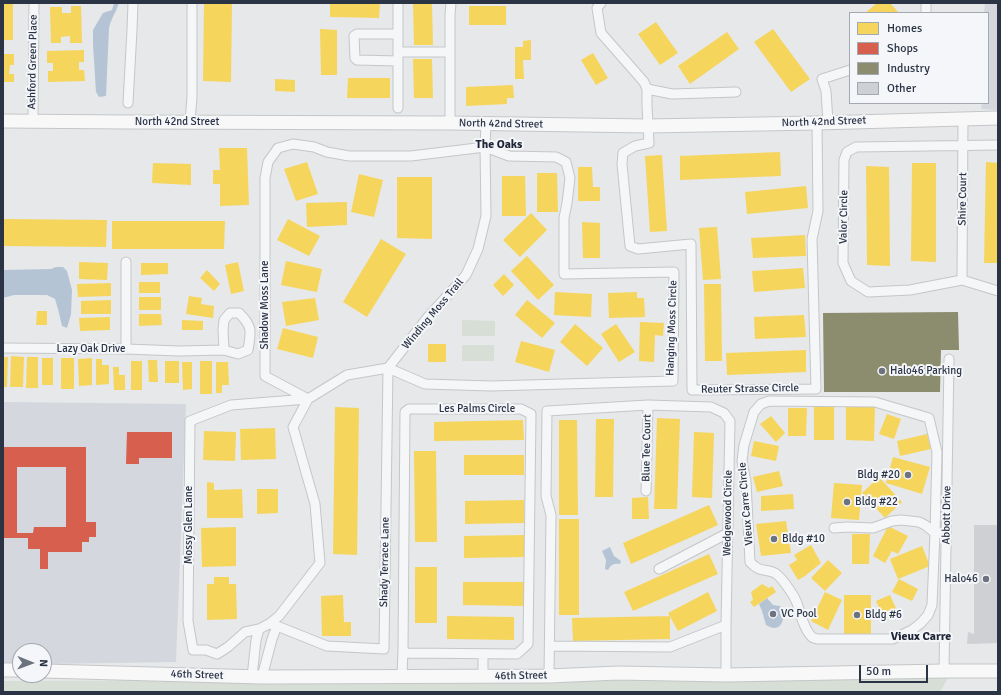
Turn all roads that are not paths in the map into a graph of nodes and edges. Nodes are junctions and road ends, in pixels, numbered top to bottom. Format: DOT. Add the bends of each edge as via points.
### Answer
graph roads {
  1 [pos="34,3"];
  2 [pos="133,3"];
  3 [pos="192,3"];
  4 [pos="398,3"];
  5 [pos="451,3"];
  6 [pos="601,3"];
  7 [pos="398,34"];
  8 [pos="450,52"];
  9 [pos="398,56"];
  10 [pos="849,70"];
  11 [pos="647,89"];
  12 [pos="736,92"];
  13 [pos="128,99"];
  14 [pos="398,108"];
  15 [pos="963,118"];
  16 [pos="998,118"];
  17 [pos="3,121"];
  18 [pos="33,121"];
  19 [pos="190,122"];
  20 [pos="450,123"];
  21 [pos="822,123"];
  22 [pos="486,124"];
  23 [pos="648,126"];
  24 [pos="998,145"];
  25 [pos="963,146"];
  26 [pos="485,147"];
  27 [pos="126,262"];
  28 [pos="962,280"];
  29 [pos="998,291"];
  30 [pos="3,348"];
  31 [pos="126,349"];
  32 [pos="224,350"];
  33 [pos="949,359"];
  34 [pos="388,368"];
  35 [pos="308,399"];
  36 [pos="648,405"];
  37 [pos="547,411"];
  38 [pos="531,414"];
  39 [pos="646,491"];
  40 [pos="834,528"];
  41 [pos="728,533"];
  42 [pos="935,533"];
  43 [pos="947,533"];
  44 [pos="659,569"];
  45 [pos="726,625"];
  46 [pos="276,626"];
  47 [pos="259,629"];
  48 [pos="550,646"];
  49 [pos="402,650"];
  50 [pos="483,654"];
  51 [pos="52,671"];
  52 [pos="944,671"];
  53 [pos="998,671"];
  54 [pos="726,675"];
  55 [pos="402,676"];
  56 [pos="484,676"];
  57 [pos="549,676"];
  58 [pos="257,677"];
  1 -- 18 [label="street, Ashford Green Place"];
  2 -- 13 [label="street"];
  3 -- 19 [label="street"];
  4 -- 7 [label="street"];
  5 -- 8 [label="street"];
  6 -- 11 [label="street" via="597,8 601,33 644,82"];
  7 -- 9 [label="street"];
  7 -- 9 [label="street" via="354,36 357,60"];
  8 -- 9 [label="street"];
  8 -- 20 [label="street"];
  9 -- 14 [label="street"];
  10 -- 21 [label="street" via="822,79 826,91"];
  11 -- 12 [label="street" via="672,94"];
  11 -- 23 [label="street"];
  15 -- 16 [label="street, North 42nd Street"];
  15 -- 21 [label="street, North 42nd Street"];
  15 -- 25 [label="street, Shire Court"];
  17 -- 18 [label="street, North 42nd Street"];
  18 -- 19 [label="street, North 42nd Street"];
  19 -- 20 [label="street, North 42nd Street"];
  20 -- 22 [label="street, North 42nd Street"];
  21 -- 23 [label="street, North 42nd Street"];
  21 -- 23 [label="street, Reuter Strasse Circle" via="818,211 812,239 816,389 692,390 691,244 638,249 630,246 623,153 635,146 649,143"];
  22 -- 23 [label="street, North 42nd Street"];
  22 -- 26 [label="street, Winding Moss Trail"];
  24 -- 25 [label="street, Valor Circle"];
  25 -- 28 [label="street, Shire Court"];
  25 -- 28 [label="street, Valor Circle" via="856,147 847,152 844,160 843,263 851,280 868,292 910,290"];
  26 -- 34 [label="street, Winding Moss Trail" via="486,216 478,249 466,275"];
  26 -- 34 [label="street, Hanging Moss Circle" via="509,156 556,157 566,162 570,178 564,218 564,274 674,272 673,380 491,386 425,384"];
  26 -- 35 [label="street, Shadow Moss Lane" via="410,156 349,156 293,144 278,148 268,162 265,178 265,376"];
  27 -- 31 [label="street"];
  28 -- 29 [label="street, Valor Circle"];
  30 -- 31 [label="street, Lazy Oak Drive"];
  31 -- 32 [label="street, Lazy Oak Drive"];
  32 -- 32 [label="street" via="224,320 230,313 239,313 248,322 248,350 238,354"];
  33 -- 43 [label="street, Abbott Drive"];
  34 -- 35 [label="street" via="347,375"];
  34 -- 46 [label="street, Shady Terrace Lane" via="384,649 327,646"];
  35 -- 46 [label="street" via="293,426 315,504 320,563 279,616"];
  35 -- 47 [label="street, Mossy Glen Lane" via="231,405 190,421 188,621 193,650 206,650 217,654 245,632"];
  36 -- 37 [label="street, Wedgewood Circle"];
  36 -- 39 [label="street, Blue Tee Court"];
  36 -- 41 [label="street, Wedgewood Circle" via="711,407 724,413 730,421"];
  37 -- 38 [label="street, Wedgewood Circle"];
  37 -- 48 [label="street" via="546,496 552,515"];
  38 -- 49 [label="street, Les Palms Circle" via="521,409 409,409 405,412"];
  38 -- 50 [label="street, Les Palms Circle" via="528,644 517,654"];
  40 -- 42 [label="street" via="873,528 901,520 919,522"];
  41 -- 44 [label="street"];
  41 -- 45 [label="street, Wedgewood Circle"];
  42 -- 42 [label="street, Vieux Carre Circle" via="932,605 921,624 893,639 817,639 812,636 805,627 791,591 780,577 760,570 750,562 746,482 742,461 754,412 761,404 769,401 875,402 929,418 937,452"];
  42 -- 43 [label="street"];
  43 -- 52 [label="street, Abbott Drive"];
  45 -- 48 [label="street" via="670,647"];
  45 -- 54 [label="street, Wedgewood Circle"];
  46 -- 47 [label="street, Mossy Glen Lane"];
  46 -- 58 [label="street"];
  47 -- 58 [label="street" via="256,640"];
  48 -- 57 [label="street"];
  49 -- 50 [label="street, Les Palms Circle" via="406,653"];
  49 -- 55 [label="street, Les Palms Circle"];
  50 -- 56 [label="street"];
  51 -- 58 [label="street, 46th Street"];
  52 -- 53 [label="street, 46th Street"];
  52 -- 54 [label="street, 46th Street"];
  54 -- 57 [label="street, 46th Street" via="618,673"];
  55 -- 56 [label="street, 46th Street"];
  55 -- 58 [label="street, 46th Street"];
  56 -- 57 [label="street, 46th Street"];
}
